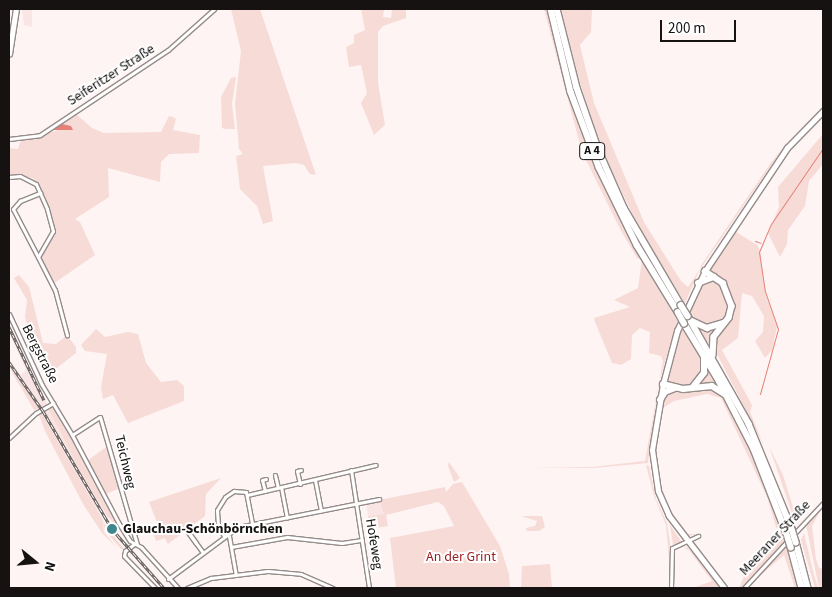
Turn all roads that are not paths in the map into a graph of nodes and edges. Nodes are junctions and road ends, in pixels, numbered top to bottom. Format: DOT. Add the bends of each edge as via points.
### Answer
graph roads {
  1 [pos="16,9"];
  2 [pos="214,9"];
  3 [pos="551,9"];
  4 [pos="557,9"];
  5 [pos="9,54"];
  6 [pos="823,111"];
  7 [pos="9,139"];
  8 [pos="9,177"];
  9 [pos="40,193"];
  10 [pos="38,258"];
  11 [pos="705,271"];
  12 [pos="716,278"];
  13 [pos="698,283"];
  14 [pos="9,314"];
  15 [pos="687,320"];
  16 [pos="727,321"];
  17 [pos="67,334"];
  18 [pos="703,353"];
  19 [pos="714,360"];
  20 [pos="663,384"];
  21 [pos="693,387"];
  22 [pos="675,388"];
  23 [pos="727,395"];
  24 [pos="660,400"];
  25 [pos="53,403"];
  26 [pos="72,435"];
  27 [pos="9,438"];
  28 [pos="376,465"];
  29 [pos="301,470"];
  30 [pos="349,470"];
  31 [pos="275,475"];
  32 [pos="266,479"];
  33 [pos="315,480"];
  34 [pos="300,484"];
  35 [pos="279,488"];
  36 [pos="264,491"];
  37 [pos="247,495"];
  38 [pos="379,499"];
  39 [pos="355,503"];
  40 [pos="823,503"];
  41 [pos="321,510"];
  42 [pos="286,517"];
  43 [pos="252,522"];
  44 [pos="132,530"];
  45 [pos="126,532"];
  46 [pos="224,536"];
  47 [pos="229,536"];
  48 [pos="698,536"];
  49 [pos="362,540"];
  50 [pos="688,541"];
  51 [pos="196,543"];
  52 [pos="136,544"];
  53 [pos="231,547"];
  54 [pos="202,551"];
  55 [pos="236,574"];
  56 [pos="168,579"];
  57 [pos="155,588"];
  58 [pos="178,588"];
  59 [pos="187,588"];
  60 [pos="333,588"];
  61 [pos="369,588"];
  62 [pos="671,588"];
  63 [pos="724,588"];
  64 [pos="744,588"];
  65 [pos="802,588"];
  66 [pos="808,588"];
  1 -- 5 [label="main road"];
  2 -- 7 [label="street, Seiferitzer Straße" via="168,50 40,135"];
  3 -- 15 [label="highway, A 4, bridge" via="571,92 599,168 638,245 678,312"];
  4 -- 15 [label="highway, A 4, bridge" via="575,81 599,151 636,230"];
  6 -- 11 [label="main road" via="787,148"];
  8 -- 9 [label="street" via="28,178"];
  9 -- 10 [label="street" via="53,231"];
  9 -- 10 [label="street" via="20,201 13,209"];
  10 -- 17 [label="street" via="55,290"];
  11 -- 12 [label="highway"];
  11 -- 13 [label="main road"];
  12 -- 13 [label="highway" via="706,278"];
  12 -- 16 [label="highway" via="731,296"];
  13 -- 20 [label="main road" via="677,331"];
  14 -- 25 [label="street, Bergstraße" via="19,341"];
  15 -- 16 [label="highway" via="707,328"];
  15 -- 18 [label="highway, A 4"];
  15 -- 19 [label="highway, A 4"];
  16 -- 19 [label="highway" via="714,337"];
  18 -- 21 [label="highway" via="704,373"];
  18 -- 23 [label="highway, A 4"];
  19 -- 66 [label="highway, A 4, bridge" via="755,436 792,529"];
  20 -- 22 [label="highway"];
  20 -- 24 [label="main road"];
  21 -- 22 [label="highway"];
  21 -- 23 [label="highway" via="712,386"];
  22 -- 24 [label="highway" via="665,392"];
  23 -- 65 [label="highway, A 4, bridge" via="764,472 787,534"];
  24 -- 50 [label="main road" via="652,450 656,482 669,516"];
  25 -- 26 [label="street, Bergstraße"];
  25 -- 27 [label="street" via="36,413"];
  26 -- 44 [label="street, Teichweg" via="100,417"];
  26 -- 45 [label="street, Bergstraße"];
  28 -- 30 [label="street"];
  29 -- 34 [label="street" via="297,471"];
  30 -- 33 [label="street"];
  30 -- 39 [label="street, Hofeweg"];
  31 -- 35 [label="street"];
  32 -- 36 [label="street" via="262,480"];
  33 -- 34 [label="street"];
  33 -- 41 [label="street"];
  34 -- 35 [label="street"];
  35 -- 36 [label="street"];
  35 -- 42 [label="street"];
  36 -- 37 [label="street"];
  37 -- 43 [label="street"];
  37 -- 46 [label="street" via="244,490 239,490 221,501 217,520"];
  38 -- 39 [label="street"];
  39 -- 41 [label="street"];
  39 -- 49 [label="street, Hofeweg"];
  40 -- 64 [label="street, Meeraner Straße"];
  41 -- 42 [label="street"];
  42 -- 43 [label="street"];
  43 -- 46 [label="street"];
  44 -- 45 [label="street"];
  44 -- 52 [label="street, Teichweg"];
  45 -- 52 [label="street, Bergstraße"];
  46 -- 54 [label="street"];
  47 -- 53 [label="street"];
  48 -- 50 [label="street"];
  49 -- 53 [label="street" via="342,543 287,537"];
  49 -- 61 [label="street, Hofeweg"];
  50 -- 62 [label="street" via="672,548"];
  50 -- 63 [label="main road"];
  51 -- 54 [label="street"];
  52 -- 56 [label="street"];
  52 -- 57 [label="street" via="125,551 124,556"];
  53 -- 55 [label="street"];
  54 -- 56 [label="street"];
  55 -- 59 [label="street" via="201,580"];
  55 -- 60 [label="street" via="301,574"];
  56 -- 58 [label="street"];
}
